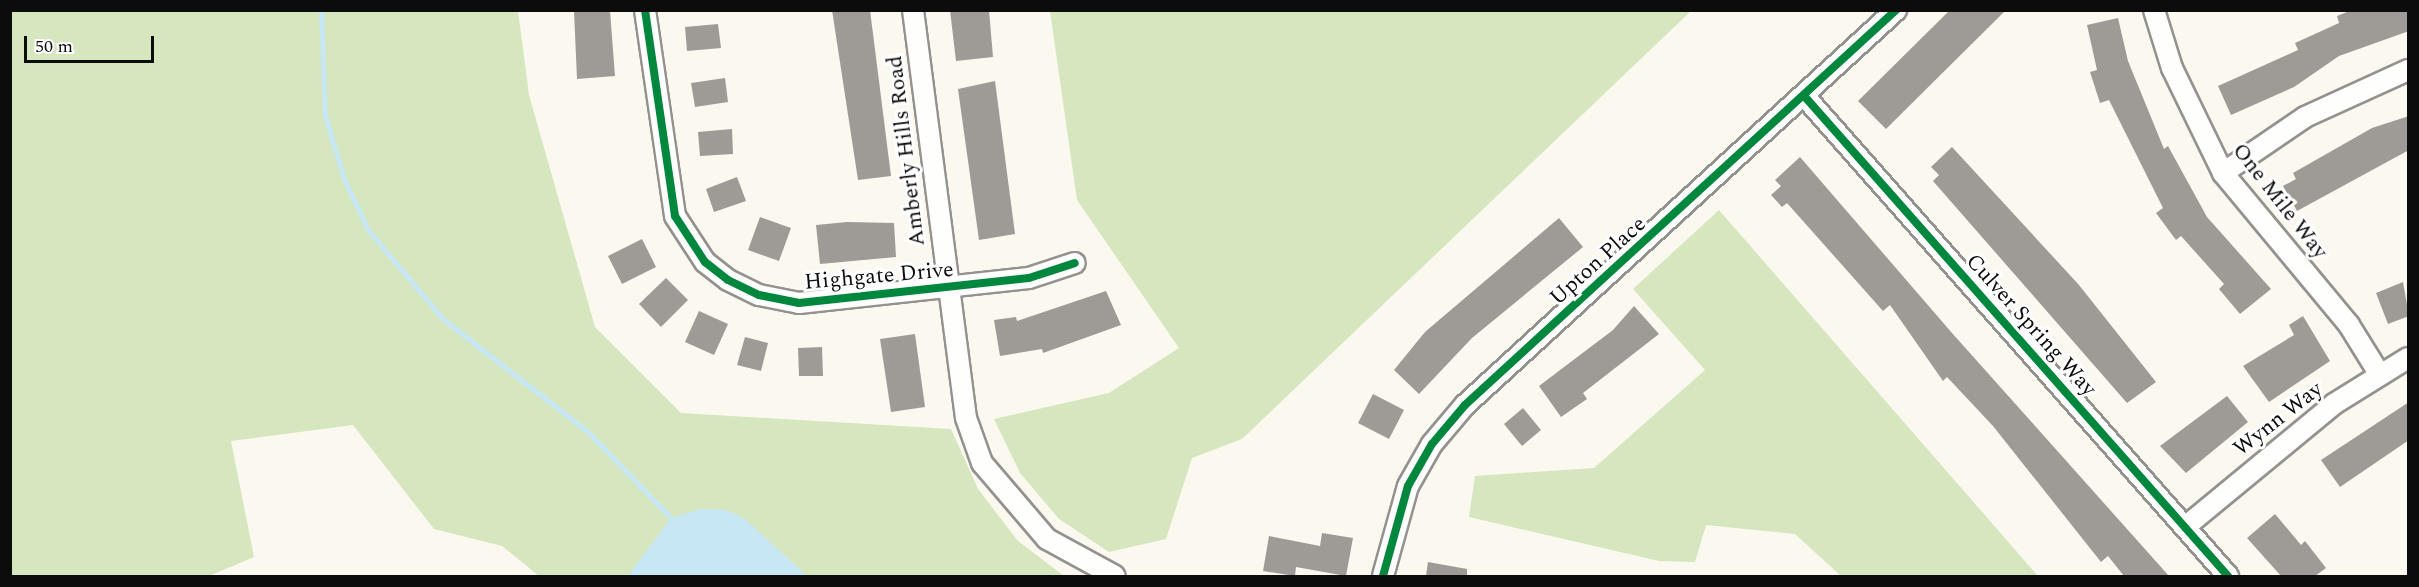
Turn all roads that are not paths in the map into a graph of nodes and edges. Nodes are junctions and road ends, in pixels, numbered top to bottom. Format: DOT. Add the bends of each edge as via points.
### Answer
graph roads {
  1 [pos="645,10"];
  2 [pos="913,10"];
  3 [pos="1896,10"];
  4 [pos="2154,10"];
  5 [pos="2409,70"];
  6 [pos="1806,98"];
  7 [pos="2223,173"];
  8 [pos="1075,263"];
  9 [pos="946,288"];
  10 [pos="2409,358"];
  11 [pos="2380,375"];
  12 [pos="2185,526"];
  13 [pos="1115,576"];
  14 [pos="1383,576"];
  15 [pos="2228,576"];
  1 -- 9 [label="street, Highgate Drive" via="667,187 675,216 705,262 759,295 799,303"];
  2 -- 9 [label="street, Amberly Hills Road"];
  3 -- 6 [label="street, Upton Place"];
  4 -- 7 [label="street, One Mile Way" via="2172,68"];
  5 -- 7 [label="street" via="2305,117"];
  6 -- 12 [label="street, Culver Spring Way"];
  6 -- 14 [label="street, Upton Place" via="1465,405 1432,444 1408,486 1388,542"];
  7 -- 11 [label="street, One Mile Way" via="2349,326"];
  8 -- 9 [label="street, Highgate Drive" via="1029,278"];
  9 -- 13 [label="street, Amberly Hills Road" via="966,417 981,463 1047,539"];
  10 -- 11 [label="street, Wynn Way"];
  11 -- 12 [label="street, Wynn Way" via="2334,404"];
  12 -- 15 [label="street, Culver Spring Way"];
}
